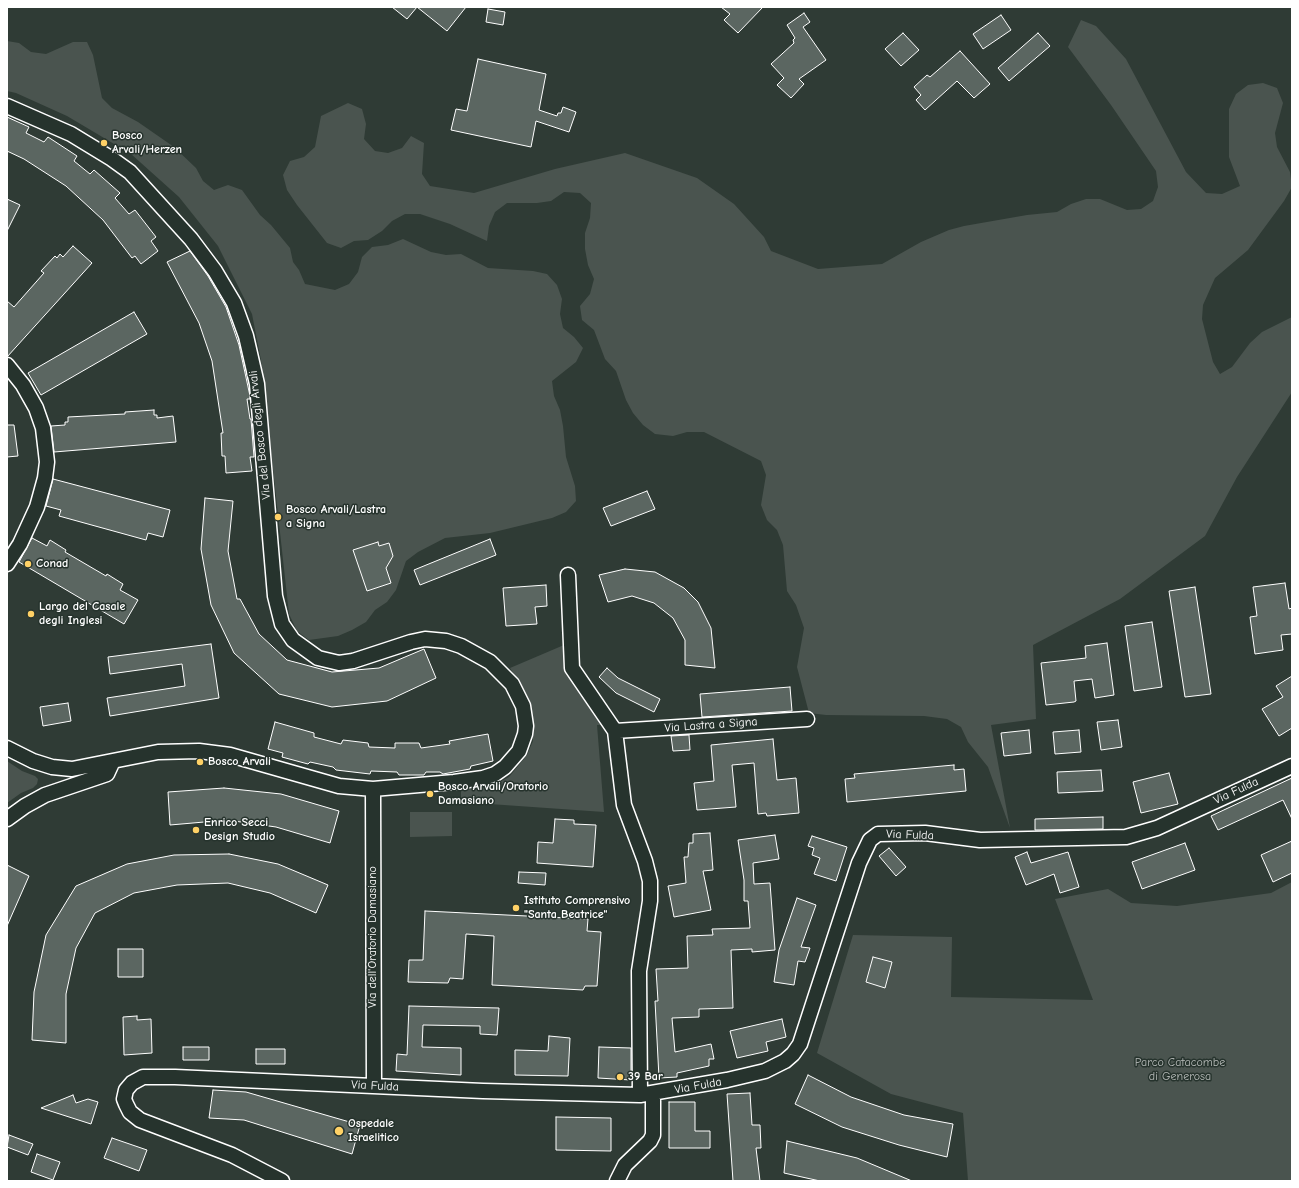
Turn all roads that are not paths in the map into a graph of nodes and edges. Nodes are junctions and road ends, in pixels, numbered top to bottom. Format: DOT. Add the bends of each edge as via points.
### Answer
graph roads {
  1 [pos="7,106"];
  2 [pos="7,365"];
  3 [pos="7,564"];
  4 [pos="568,575"];
  5 [pos="807,718"];
  6 [pos="615,731"];
  7 [pos="7,748"];
  8 [pos="113,761"];
  9 [pos="1292,766"];
  10 [pos="372,789"];
  11 [pos="7,819"];
  12 [pos="374,1086"];
  13 [pos="646,1094"];
  14 [pos="282,1181"];
  15 [pos="617,1181"];
  1 -- 10 [label="street, Via del Bosco degli Arvali" via="71,134 112,158 130,172 190,239 215,271 234,303 246,336 256,384 275,596 282,624 293,640 318,658 339,663 418,640 446,641 468,649 490,662 508,678 517,691 525,716 525,734 519,751 500,771 483,778"];
  2 -- 3 [label="street" via="23,385 36,408 43,428 47,462 38,507"];
  4 -- 6 [label="street" via="572,668"];
  5 -- 6 [label="street, Via Lastra a Signa"];
  6 -- 13 [label="street" via="624,805 650,886 639,971"];
  7 -- 8 [label="street, Via del Bosco degli Arvali" via="33,761 63,769"];
  8 -- 10 [label="street, Via del Bosco degli Arvali" via="158,752 199,751 230,755 333,784"];
  8 -- 11 [label="street" via="107,774 45,795"];
  9 -- 13 [label="street, Via Fulda" via="1157,828 1126,837 980,840 925,833 878,834 870,840 859,863 804,1034 793,1054 784,1062 765,1071"];
  10 -- 12 [label="street, Via dell'Oratorio Damasiano"];
  12 -- 13 [label="street, Via Fulda"];
  12 -- 14 [label="street, Via Fulda" via="149,1077 137,1079 126,1090 126,1104 130,1112 140,1120 232,1155"];
  13 -- 15 [label="street" via="653,1135 625,1165"];
}
